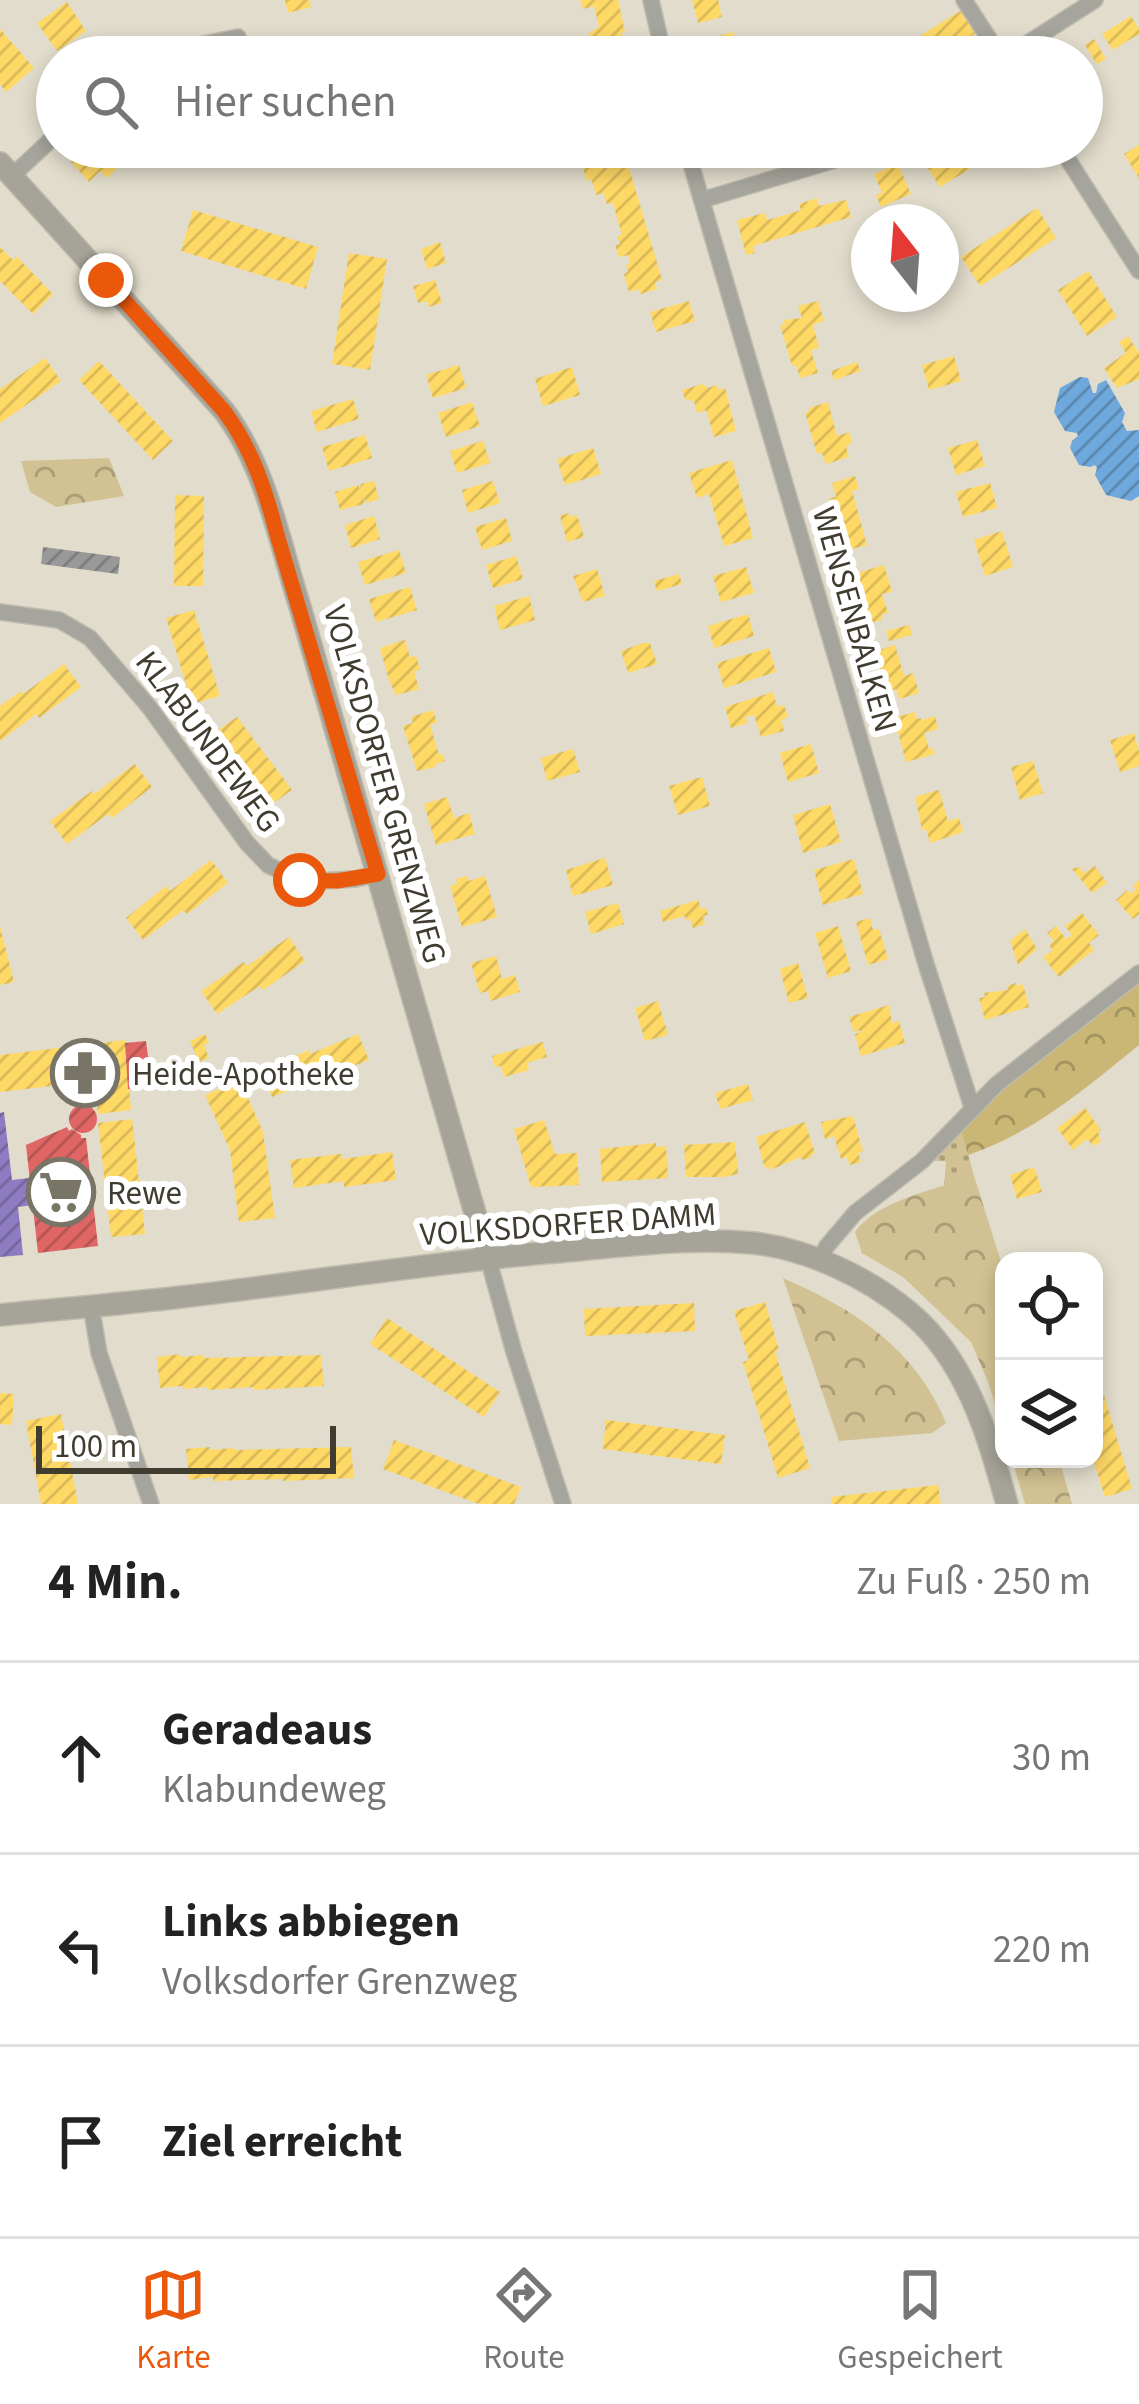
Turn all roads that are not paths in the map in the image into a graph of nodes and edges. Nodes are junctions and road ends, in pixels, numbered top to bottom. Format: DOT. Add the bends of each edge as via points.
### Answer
graph roads {
  1 [pos="651,0"];
  2 [pos="964,0"];
  3 [pos="1095,0"];
  4 [pos="659,36"];
  5 [pos="989,36"];
  6 [pos="1038,36"];
  7 [pos="36,149"];
  8 [pos="692,168"];
  9 [pos="808,168"];
  10 [pos="1073,168"];
  11 [pos="6,170"];
  12 [pos="702,200"];
  13 [pos="1139,271"];
  14 [pos="0,612"];
  15 [pos="378,874"];
  16 [pos="1139,973"];
  17 [pos="972,1107"];
  18 [pos="488,1258"];
  19 [pos="819,1260"];
  20 [pos="91,1306"];
  21 [pos="0,1315"];
  22 [pos="152,1504"];
  23 [pos="563,1504"];
  24 [pos="1007,1504"];
  1 -- 4 [label="street"];
  2 -- 5 [label="street"];
  3 -- 6 [label="street"];
  7 -- 11 [label="street"];
  8 -- 12 [label="street, WENSENBALKEN"];
  9 -- 12 [label="street"];
  10 -- 13 [label="street"];
  11 -- 15 [label="street, VOLKSDORFER GRENZWEG" via="240,431 264,484"];
  12 -- 17 [label="street, WENSENBALKEN"];
  14 -- 15 [label="street, KLABUNDEWEG" via="59,620 90,638 268,866 300,880"];
  15 -- 18 [label="street, VOLKSDORFER GRENZWEG"];
  16 -- 17 [label="street"];
  17 -- 19 [label="street" via="922,1161 855,1213"];
  18 -- 19 [label="street, VOLKSDORFER DAMM" via="726,1242"];
  18 -- 20 [label="street, VOLKSDORFER DAMM"];
  18 -- 23 [label="street, VOLKSDORFER GRENZWEG"];
  19 -- 24 [label="street, VOLKSDORFER DAMM" via="903,1308 940,1348 974,1399"];
  20 -- 21 [label="street, VOLKSDORFER DAMM"];
  20 -- 22 [label="street" via="99,1353"];
}
